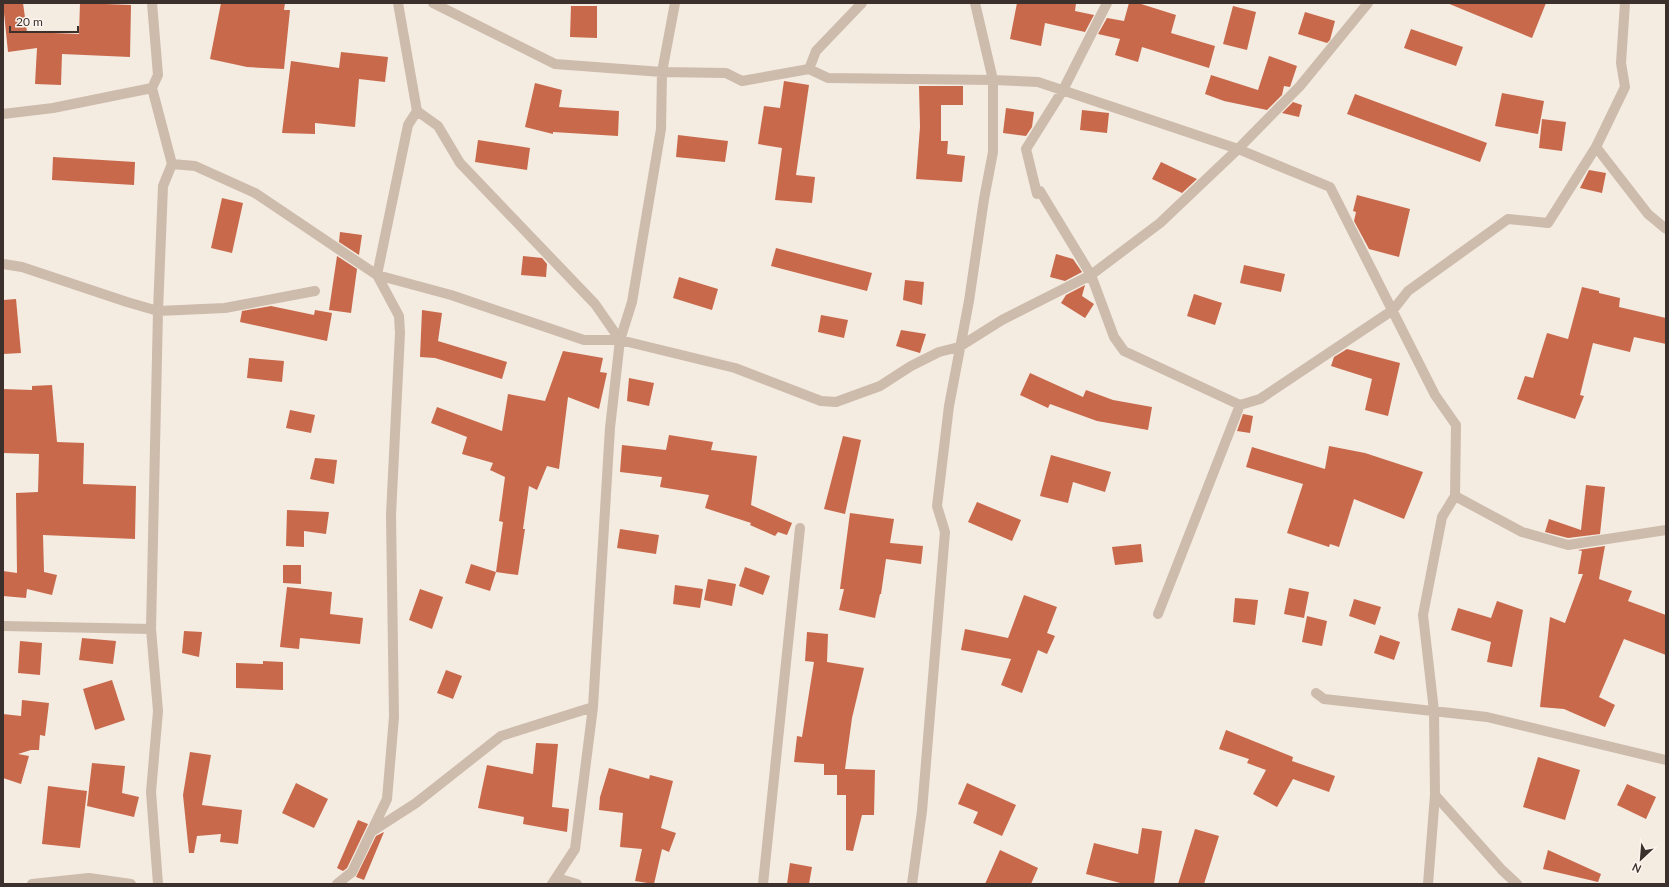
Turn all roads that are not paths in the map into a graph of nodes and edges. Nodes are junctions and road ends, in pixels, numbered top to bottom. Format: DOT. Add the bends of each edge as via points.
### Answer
graph roads {
  1 [pos="152,3"];
  2 [pos="398,3"];
  3 [pos="433,3"];
  4 [pos="675,3"];
  5 [pos="862,3"];
  6 [pos="975,3"];
  7 [pos="1107,3"];
  8 [pos="1368,3"];
  9 [pos="1625,3"];
  10 [pos="810,69"];
  11 [pos="662,72"];
  12 [pos="993,80"];
  13 [pos="152,88"];
  14 [pos="1063,90"];
  15 [pos="417,111"];
  16 [pos="3,114"];
  17 [pos="1596,147"];
  18 [pos="1238,149"];
  19 [pos="172,164"];
  20 [pos="1666,229"];
  21 [pos="3,264"];
  22 [pos="377,275"];
  23 [pos="1090,275"];
  24 [pos="315,292"];
  25 [pos="1392,310"];
  26 [pos="158,311"];
  27 [pos="620,340"];
  28 [pos="960,347"];
  29 [pos="1240,405"];
  30 [pos="1455,496"];
  31 [pos="800,528"];
  32 [pos="1666,530"];
  33 [pos="1158,614"];
  34 [pos="3,626"];
  35 [pos="151,629"];
  36 [pos="1316,693"];
  37 [pos="593,707"];
  38 [pos="1434,711"];
  39 [pos="1666,760"];
  40 [pos="1435,795"];
  41 [pos="371,832"];
  42 [pos="555,881"];
  43 [pos="32,884"];
  44 [pos="131,884"];
  45 [pos="158,884"];
  46 [pos="337,884"];
  47 [pos="577,884"];
  48 [pos="763,884"];
  49 [pos="912,884"];
  50 [pos="1428,884"];
  51 [pos="1517,884"];
  1 -- 13 [label="street" via="158,75"];
  2 -- 15 [label="street"];
  3 -- 11 [label="street" via="555,64"];
  4 -- 11 [label="street"];
  5 -- 10 [label="street" via="816,51"];
  6 -- 12 [label="street"];
  7 -- 14 [label="street"];
  8 -- 18 [label="street" via="1300,86"];
  9 -- 17 [label="street" via="1622,63 1625,87"];
  10 -- 11 [label="street" via="742,81 726,73"];
  10 -- 12 [label="street" via="828,78"];
  11 -- 27 [label="street" via="661,129 632,302"];
  12 -- 14 [label="street" via="1038,82"];
  12 -- 28 [label="street" via="993,152"];
  13 -- 16 [label="street" via="53,108"];
  13 -- 19 [label="street"];
  14 -- 18 [label="street"];
  14 -- 23 [label="street" via="1026,149 1037,194 1040,191"];
  15 -- 22 [label="street" via="408,125"];
  15 -- 27 [label="street" via="438,126 460,163 595,304"];
  17 -- 20 [label="street" via="1648,214"];
  17 -- 25 [label="street" via="1548,223 1508,219 1408,291"];
  18 -- 23 [label="street" via="1160,223"];
  18 -- 25 [label="street" via="1330,187"];
  19 -- 22 [label="street" via="195,166 255,193"];
  19 -- 26 [label="street" via="163,186"];
  21 -- 26 [label="street" via="22,267"];
  22 -- 27 [label="street" via="451,295 584,340"];
  22 -- 41 [label="street" via="399,316 400,333 391,515 394,717 387,799"];
  23 -- 28 [label="street" via="1002,320"];
  23 -- 29 [label="street" via="1114,337 1124,351"];
  24 -- 26 [label="street" via="225,308"];
  25 -- 29 [label="street" via="1260,399"];
  25 -- 30 [label="street" via="1435,395 1456,424"];
  26 -- 35 [label="street"];
  27 -- 28 [label="street" via="735,368 821,401 836,402 880,386 939,352"];
  27 -- 37 [label="street" via="610,428"];
  28 -- 49 [label="street" via="949,406 938,506 945,532 922,811"];
  29 -- 33 [label="street"];
  30 -- 32 [label="street" via="1522,532 1568,545"];
  30 -- 38 [label="street" via="1442,517 1423,615"];
  31 -- 48 [label="street"];
  34 -- 35 [label="street"];
  35 -- 45 [label="street" via="158,711 151,792"];
  36 -- 38 [label="street" via="1324,699"];
  37 -- 41 [label="street" via="502,736 416,803"];
  37 -- 42 [label="street" via="575,849"];
  38 -- 39 [label="street" via="1487,717"];
  38 -- 40 [label="street"];
  40 -- 50 [label="street"];
  40 -- 51 [label="street"];
  41 -- 46 [label="street" via="352,872"];
  42 -- 47 [label="street"];
  43 -- 44 [label="street" via="90,878"];
}
